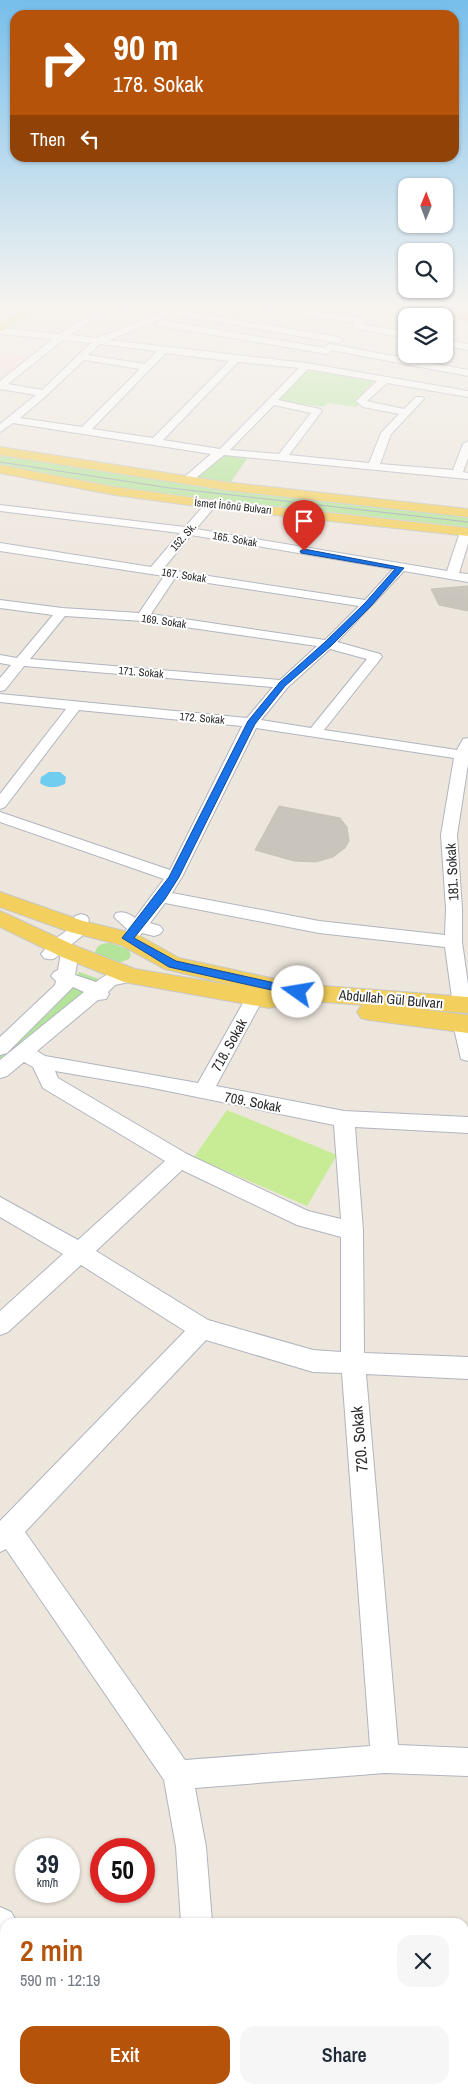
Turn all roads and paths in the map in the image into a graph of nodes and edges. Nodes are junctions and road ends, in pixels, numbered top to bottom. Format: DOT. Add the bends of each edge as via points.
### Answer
graph roads {
  1 [pos="32,404"];
  2 [pos="111,404"];
  3 [pos="192,404"];
  4 [pos="269,404"];
  5 [pos="280,404"];
  6 [pos="364,404"];
  7 [pos="414,404"];
  8 [pos="405,412"];
  9 [pos="13,420"];
  10 [pos="0,429"];
  11 [pos="83,432"];
  12 [pos="154,443"];
  13 [pos="468,444"];
  14 [pos="0,451"];
  15 [pos="222,452"];
  16 [pos="281,459"];
  17 [pos="373,467"];
  18 [pos="0,469"];
  19 [pos="463,475"];
  20 [pos="186,481"];
  21 [pos="211,504"];
  22 [pos="0,508"];
  23 [pos="468,513"];
  24 [pos="188,531"];
  25 [pos="467,532"];
  26 [pos="0,547"];
  27 [pos="400,568"];
  28 [pos="155,570"];
  29 [pos="172,573"];
  30 [pos="452,575"];
  31 [pos="468,578"];
  32 [pos="0,604"];
  33 [pos="368,604"];
  34 [pos="62,612"];
  35 [pos="143,617"];
  36 [pos="328,644"];
  37 [pos="0,659"];
  38 [pos="20,662"];
  39 [pos="282,684"];
  40 [pos="0,688"];
  41 [pos="0,698"];
  42 [pos="76,705"];
  43 [pos="251,723"];
  44 [pos="315,732"];
  45 [pos="465,748"];
  46 [pos="462,796"];
  47 [pos="0,804"];
  48 [pos="0,817"];
  49 [pos="174,877"];
  50 [pos="161,897"];
  51 [pos="0,899"];
  52 [pos="461,909"];
  53 [pos="122,917"];
  54 [pos="0,918"];
  55 [pos="79,924"];
  56 [pos="140,932"];
  57 [pos="453,942"];
  58 [pos="59,951"];
  59 [pos="132,976"];
  60 [pos="63,977"];
  61 [pos="98,993"];
  62 [pos="254,998"];
  63 [pos="465,1015"];
  64 [pos="0,1048"];
  65 [pos="22,1052"];
  66 [pos="468,1054"];
  67 [pos="41,1062"];
  68 [pos="0,1071"];
  69 [pos="203,1092"];
  70 [pos="344,1119"];
  71 [pos="468,1125"];
  72 [pos="180,1160"];
  73 [pos="0,1206"];
  74 [pos="352,1231"];
  75 [pos="80,1252"];
  76 [pos="0,1325"];
  77 [pos="202,1329"];
  78 [pos="353,1363"];
  79 [pos="468,1368"];
  80 [pos="4,1535"];
  81 [pos="385,1758"];
  82 [pos="468,1762"];
  83 [pos="178,1775"];
  84 [pos="197,1918"];
  1 -- 9 [label="street"];
  2 -- 11 [label="street"];
  3 -- 12 [label="street"];
  4 -- 15 [label="street"];
  5 -- 16 [label="street" via="317,411"];
  6 -- 8 [label="street"];
  7 -- 8 [label="street"];
  8 -- 17 [label="street" via="386,433"];
  9 -- 10 [label="street"];
  9 -- 11 [label="street"];
  11 -- 12 [label="street"];
  12 -- 15 [label="street"];
  13 -- 19 [label="street"];
  14 -- 20 [label="main road, İsmet İnönü Bulvarı"];
  15 -- 16 [label="street"];
  15 -- 20 [label="street"];
  16 -- 17 [label="street"];
  17 -- 19 [label="street"];
  18 -- 21 [label="main road, İsmet İnönü Bulvarı" via="115,491"];
  20 -- 23 [label="main road, İsmet İnönü Bulvarı"];
  21 -- 24 [label="street, 152. Sk."];
  21 -- 25 [label="main road, İsmet İnönü Bulvarı"];
  22 -- 24 [label="street, 165. Sokak"];
  24 -- 27 [label="street, 165. Sokak"];
  24 -- 28 [label="street, 152. Sk."];
  25 -- 30 [label="street"];
  26 -- 28 [label="street, 167. Sokak"];
  27 -- 30 [label="street, 165. Sokak"];
  27 -- 33 [label="street"];
  28 -- 29 [label="street, 167. Sokak"];
  29 -- 33 [label="street, 167. Sokak"];
  29 -- 35 [label="street, 152. Sk."];
  30 -- 31 [label="street, 165. Sokak"];
  32 -- 34 [label="street, 169. Sokak"];
  33 -- 36 [label="street"];
  34 -- 35 [label="street, 169. Sokak"];
  34 -- 38 [label="street"];
  35 -- 36 [label="street, 169. Sokak"];
  36 -- 39 [label="street"];
  36 -- 44 [label="street" via="375,657"];
  37 -- 38 [label="street, 171. Sokak"];
  38 -- 39 [label="street, 171. Sokak"];
  38 -- 40 [label="street"];
  39 -- 43 [label="street"];
  41 -- 42 [label="street, 172. Sokak"];
  42 -- 43 [label="street, 172. Sokak"];
  42 -- 47 [label="street"];
  43 -- 44 [label="street, 172. Sokak"];
  43 -- 49 [label="street"];
  44 -- 45 [label="street, 172. Sokak"];
  45 -- 46 [label="street, 181. Sokak"];
  46 -- 52 [label="street, 181. Sokak" via="450,835"];
  48 -- 49 [label="street"];
  49 -- 50 [label="street"];
  50 -- 56 [label="street"];
  50 -- 57 [label="street" via="320,927"];
  51 -- 55 [label="main road, Abdullah Gül Bulvarı"];
  52 -- 57 [label="street, 181. Sokak"];
  53 -- 56 [label="street"];
  54 -- 58 [label="main road, Abdullah Gül Bulvarı"];
  55 -- 56 [label="main road, Abdullah Gül Bulvarı"];
  55 -- 58 [label="street"];
  56 -- 63 [label="main road, Abdullah Gül Bulvarı" via="173,964 298,992"];
  57 -- 63 [label="street, 181. Sokak"];
  58 -- 59 [label="main road, Abdullah Gül Bulvarı"];
  58 -- 60 [label="street"];
  59 -- 61 [label="street" via="110,980"];
  59 -- 62 [label="main road, Abdullah Gül Bulvarı"];
  60 -- 61 [label="street"];
  60 -- 64 [label="street" via="64,987"];
  61 -- 65 [label="street"];
  62 -- 63 [label="main road, Abdullah Gül Bulvarı"];
  62 -- 69 [label="street, 718. Sokak"];
  63 -- 66 [label="street, 181. Sokak"];
  65 -- 67 [label="street, 709. Sokak"];
  65 -- 68 [label="street"];
  67 -- 69 [label="street, 709. Sokak"];
  67 -- 72 [label="street" via="50,1083"];
  69 -- 70 [label="street, 709. Sokak"];
  70 -- 71 [label="street, 709. Sokak"];
  70 -- 74 [label="street, 720. Sokak"];
  72 -- 74 [label="street" via="304,1219"];
  72 -- 75 [label="street"];
  73 -- 75 [label="street"];
  74 -- 78 [label="street, 720. Sokak"];
  75 -- 76 [label="street"];
  75 -- 77 [label="street"];
  77 -- 78 [label="street" via="313,1361"];
  77 -- 80 [label="street"];
  78 -- 79 [label="street"];
  78 -- 81 [label="street, 720. Sokak"];
  80 -- 83 [label="street"];
  81 -- 82 [label="street"];
  81 -- 83 [label="street"];
  83 -- 84 [label="street" via="191,1847"];
}
